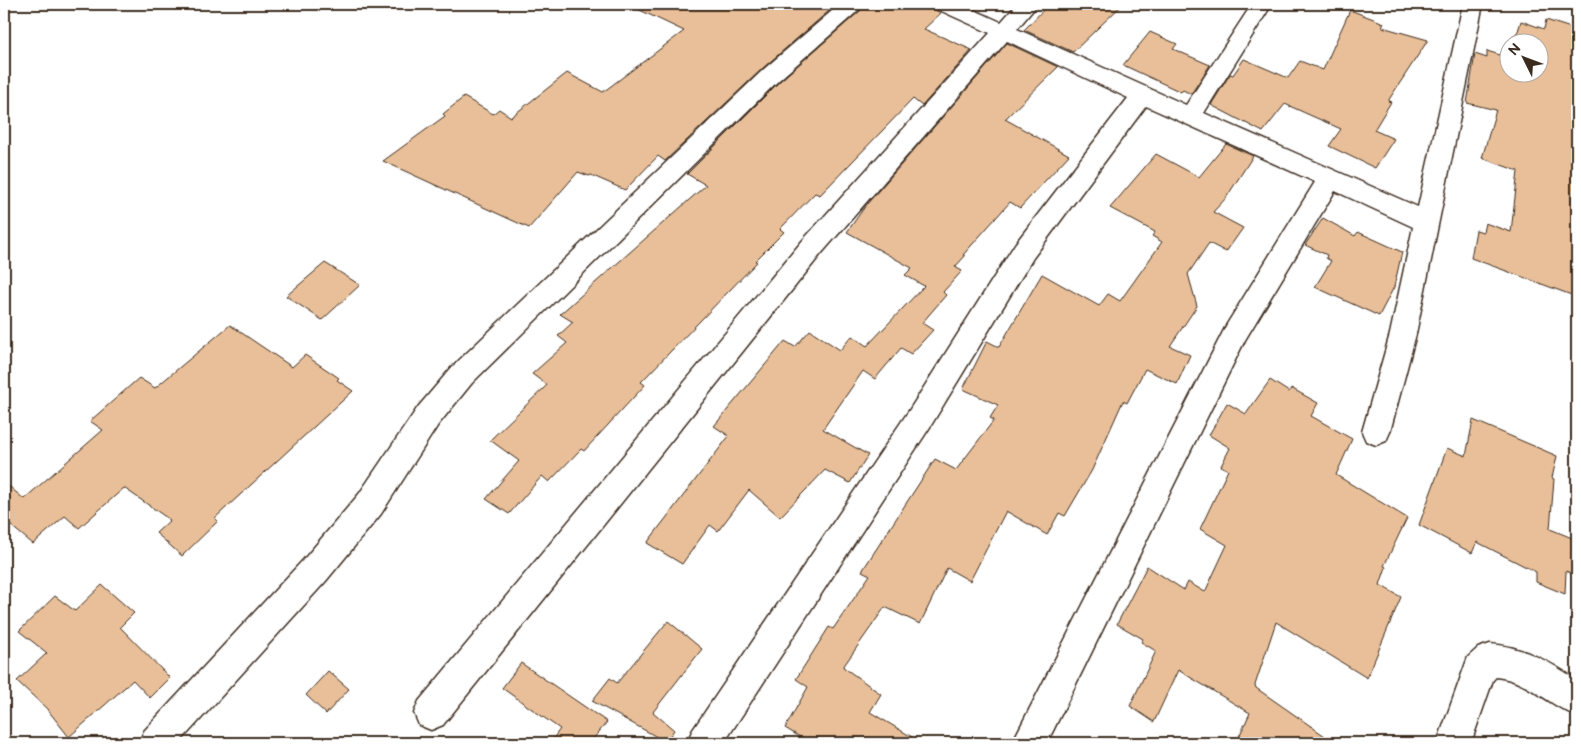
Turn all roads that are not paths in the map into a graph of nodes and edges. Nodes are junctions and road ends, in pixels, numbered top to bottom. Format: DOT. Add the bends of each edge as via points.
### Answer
graph roads {
  1 [pos="853,4"];
  2 [pos="944,4"];
  3 [pos="1028,4"];
  4 [pos="1262,4"];
  5 [pos="1473,4"];
  6 [pos="1004,32"];
  7 [pos="1142,95"];
  8 [pos="1190,117"];
  9 [pos="1330,179"];
  10 [pos="1427,222"];
  11 [pos="1376,432"];
  12 [pos="1577,699"];
  13 [pos="431,713"];
  14 [pos="156,743"];
  15 [pos="704,743"];
  16 [pos="1030,743"];
  17 [pos="1454,743"];
  1 -- 14 [label="street" via="772,74 462,375 428,416 370,504"];
  2 -- 6 [label="street"];
  3 -- 6 [label="street"];
  4 -- 8 [label="street"];
  5 -- 10 [label="street"];
  6 -- 7 [label="street"];
  6 -- 13 [label="street" via="812,247"];
  7 -- 8 [label="street"];
  7 -- 15 [label="street" via="1024,251 920,418"];
  8 -- 9 [label="street"];
  9 -- 10 [label="street"];
  9 -- 16 [label="street" via="1236,332"];
  10 -- 11 [label="street" via="1403,334"];
  12 -- 17 [label="street" via="1533,672 1503,660 1490,660 1480,669"];
}
